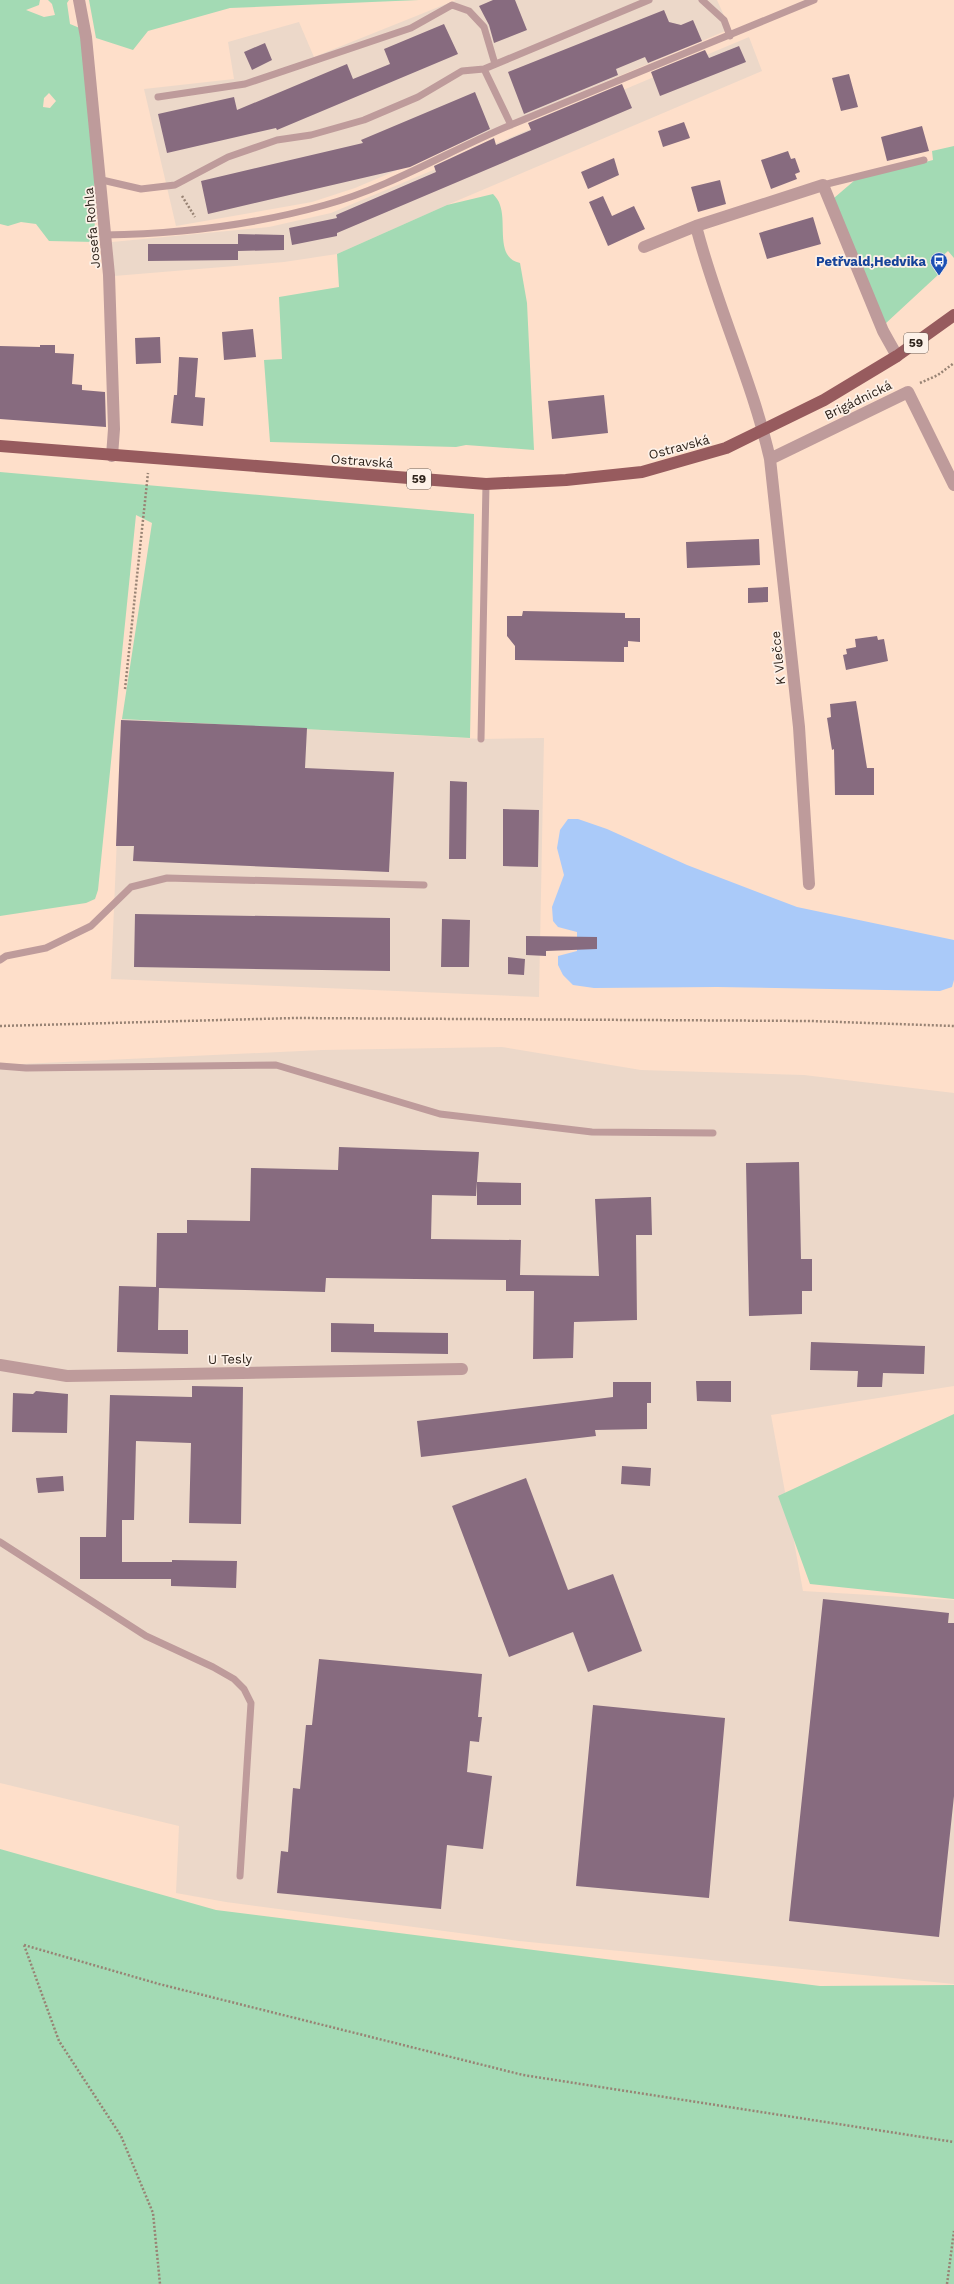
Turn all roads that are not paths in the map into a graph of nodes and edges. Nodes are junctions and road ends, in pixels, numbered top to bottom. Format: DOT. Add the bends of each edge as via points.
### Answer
graph roads {
  1 [pos="79,0"];
  2 [pos="649,0"];
  3 [pos="702,0"];
  4 [pos="814,0"];
  5 [pos="730,36"];
  6 [pos="495,64"];
  7 [pos="484,69"];
  8 [pos="158,97"];
  9 [pos="511,125"];
  10 [pos="924,160"];
  11 [pos="102,180"];
  12 [pos="823,185"];
  13 [pos="696,226"];
  14 [pos="104,235"];
  15 [pos="644,247"];
  16 [pos="954,315"];
  17 [pos="897,356"];
  18 [pos="763,430"];
  19 [pos="0,446"];
  20 [pos="112,456"];
  21 [pos="770,459"];
  22 [pos="486,484"];
  23 [pos="954,485"];
  24 [pos="481,739"];
  25 [pos="809,884"];
  26 [pos="424,885"];
  27 [pos="0,951"];
  28 [pos="3,958"];
  29 [pos="0,1066"];
  30 [pos="713,1133"];
  31 [pos="0,1364"];
  32 [pos="462,1370"];
  33 [pos="0,1542"];
  34 [pos="240,1876"];
  1 -- 11 [label="street, Josefa Rohla" via="86,37"];
  2 -- 6 [label="lane"];
  3 -- 5 [label="lane" via="724,20"];
  4 -- 5 [label="lane"];
  5 -- 9 [label="lane"];
  6 -- 7 [label="lane"];
  6 -- 8 [label="lane" via="484,27 470,11 452,5 411,28 245,84"];
  7 -- 9 [label="lane"];
  7 -- 11 [label="lane" via="462,71 418,97 364,120 311,135 277,140 228,158 175,184 141,189"];
  9 -- 14 [label="lane" via="394,179 326,205 229,227 139,235"];
  10 -- 12 [label="lane"];
  11 -- 14 [label="street, Josefa Rohla"];
  12 -- 13 [label="street"];
  12 -- 17 [label="street" via="884,331"];
  13 -- 15 [label="street"];
  13 -- 18 [label="street" via="706,266"];
  14 -- 20 [label="street, Josefa Rohla" via="110,282 114,429"];
  16 -- 17 [label="main road, Ostravská / 59"];
  17 -- 18 [label="main road, Ostravská / 59" via="824,400"];
  18 -- 21 [label="street, K Vlečce"];
  18 -- 22 [label="main road, Ostravská / 59" via="726,448 642,472 566,480"];
  19 -- 20 [label="main road, Ostravská / 59"];
  20 -- 22 [label="main road, Ostravská / 59"];
  21 -- 23 [label="street, Brigádnická" via="908,392"];
  21 -- 25 [label="street, K Vlečce" via="799,727"];
  22 -- 24 [label="lane"];
  26 -- 28 [label="lane" via="167,878 131,886 91,926 72,936 46,948"];
  27 -- 28 [label="lane"];
  29 -- 30 [label="lane" via="26,1068 276,1065 440,1114 592,1132"];
  31 -- 32 [label="street, U Tesly" via="67,1376"];
  33 -- 34 [label="lane" via="146,1636 213,1667 234,1679 244,1689 251,1703"];
}
